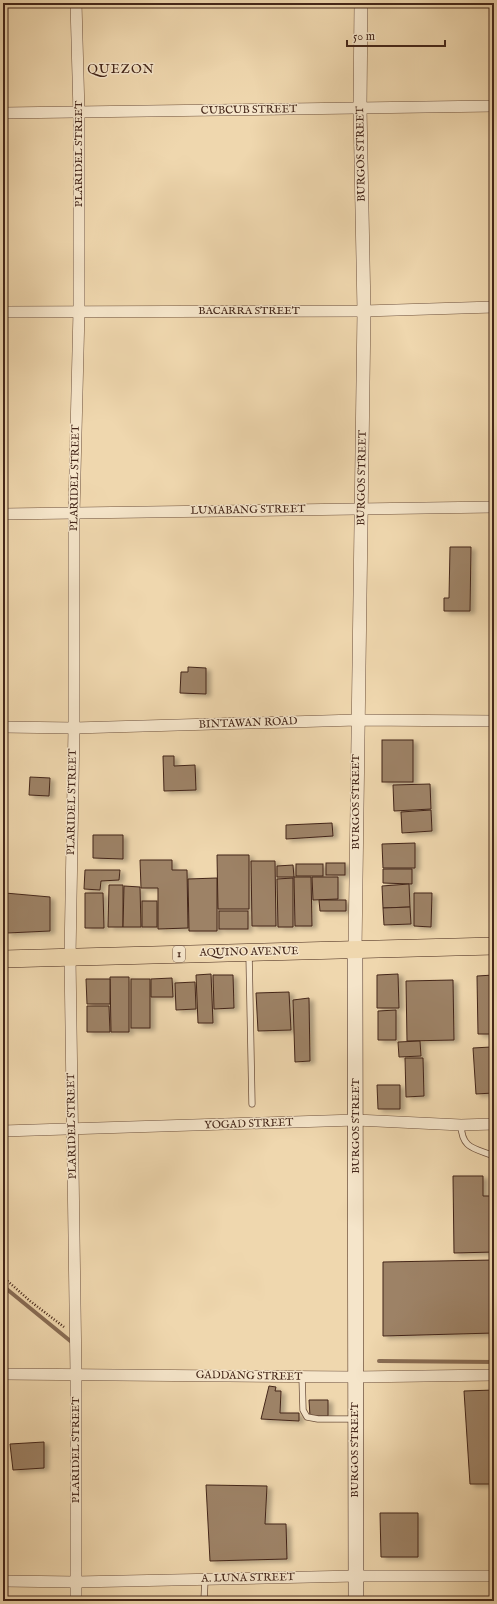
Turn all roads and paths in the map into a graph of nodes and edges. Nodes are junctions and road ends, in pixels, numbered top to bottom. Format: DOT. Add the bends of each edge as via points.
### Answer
graph roads {
  1 [pos="76,3"];
  2 [pos="361,3"];
  3 [pos="494,106"];
  4 [pos="360,108"];
  5 [pos="3,113"];
  6 [pos="79,113"];
  7 [pos="494,307"];
  8 [pos="79,311"];
  9 [pos="364,311"];
  10 [pos="3,312"];
  11 [pos="494,507"];
  12 [pos="362,509"];
  13 [pos="74,513"];
  14 [pos="3,514"];
  15 [pos="357,720"];
  16 [pos="494,721"];
  17 [pos="3,727"];
  18 [pos="74,728"];
  19 [pos="494,946"];
  20 [pos="249,951"];
  21 [pos="355,951"];
  22 [pos="70,957"];
  23 [pos="3,959"];
  24 [pos="252,1104"];
  25 [pos="356,1120"];
  26 [pos="494,1124"];
  27 [pos="461,1125"];
  28 [pos="72,1130"];
  29 [pos="3,1131"];
  30 [pos="494,1156"];
  31 [pos="3,1277"];
  32 [pos="75,1335"];
  33 [pos="3,1374"];
  34 [pos="76,1374"];
  35 [pos="302,1376"];
  36 [pos="494,1376"];
  37 [pos="355,1377"];
  38 [pos="355,1419"];
  39 [pos="356,1576"];
  40 [pos="494,1576"];
  41 [pos="205,1579"];
  42 [pos="3,1581"];
  43 [pos="76,1582"];
  44 [pos="76,1601"];
  45 [pos="204,1601"];
  46 [pos="356,1601"];
  1 -- 6 [label="street, PLARIDEL STREET"];
  2 -- 4 [label="street, BURGOS STREET"];
  3 -- 4 [label="street, CUBCUB STREET"];
  4 -- 6 [label="street, CUBCUB STREET"];
  4 -- 9 [label="street, BURGOS STREET"];
  5 -- 6 [label="street, CUBCUB STREET"];
  6 -- 8 [label="street, PLARIDEL STREET"];
  7 -- 9 [label="street, BACARRA STREET"];
  8 -- 9 [label="street, BACARRA STREET"];
  8 -- 10 [label="street, BACARRA STREET"];
  8 -- 13 [label="street, PLARIDEL STREET"];
  9 -- 12 [label="street, BURGOS STREET"];
  11 -- 12 [label="street, LUMABANG STREET"];
  12 -- 13 [label="street, LUMABANG STREET"];
  12 -- 15 [label="street, BURGOS STREET"];
  13 -- 14 [label="street, LUMABANG STREET"];
  13 -- 18 [label="street, PLARIDEL STREET"];
  15 -- 16 [label="street, BINTAWAN ROAD"];
  15 -- 18 [label="street, BINTAWAN ROAD"];
  15 -- 21 [label="street, BURGOS STREET"];
  17 -- 18 [label="street, BINTAWAN ROAD"];
  18 -- 22 [label="street, PLARIDEL STREET"];
  19 -- 21 [label="main road, AQUINO AVENUE / 1"];
  20 -- 21 [label="main road, AQUINO AVENUE / 1"];
  20 -- 22 [label="main road, AQUINO AVENUE / 1"];
  20 -- 24 [label="lane"];
  21 -- 25 [label="main road, BURGOS STREET"];
  22 -- 23 [label="main road, AQUINO AVENUE / 1"];
  22 -- 28 [label="street, PLARIDEL STREET"];
  25 -- 27 [label="street, YOGAD STREET"];
  25 -- 28 [label="street, YOGAD STREET"];
  25 -- 37 [label="main road, BURGOS STREET"];
  26 -- 27 [label="street, YOGAD STREET"];
  27 -- 30 [label="lane" via="465,1143"];
  28 -- 29 [label="street, YOGAD STREET"];
  28 -- 32 [label="street, PLARIDEL STREET"];
  31 -- 32 [label="path"];
  32 -- 34 [label="street, PLARIDEL STREET"];
  33 -- 34 [label="street, GADDANG STREET"];
  34 -- 35 [label="street, GADDANG STREET"];
  34 -- 43 [label="street, PLARIDEL STREET"];
  35 -- 37 [label="street, GADDANG STREET"];
  35 -- 38 [label="lane" via="302,1410 307,1417"];
  36 -- 37 [label="street, GADDANG STREET"];
  37 -- 38 [label="main road, BURGOS STREET"];
  38 -- 39 [label="main road, BURGOS STREET"];
  39 -- 40 [label="street, A. LUNA STREET"];
  39 -- 41 [label="street, A. LUNA STREET"];
  39 -- 46 [label="main road, BURGOS STREET"];
  41 -- 43 [label="street, A. LUNA STREET"];
  41 -- 45 [label="lane"];
  42 -- 43 [label="street, A. LUNA STREET"];
  43 -- 44 [label="street, PLARIDEL STREET"];
}
